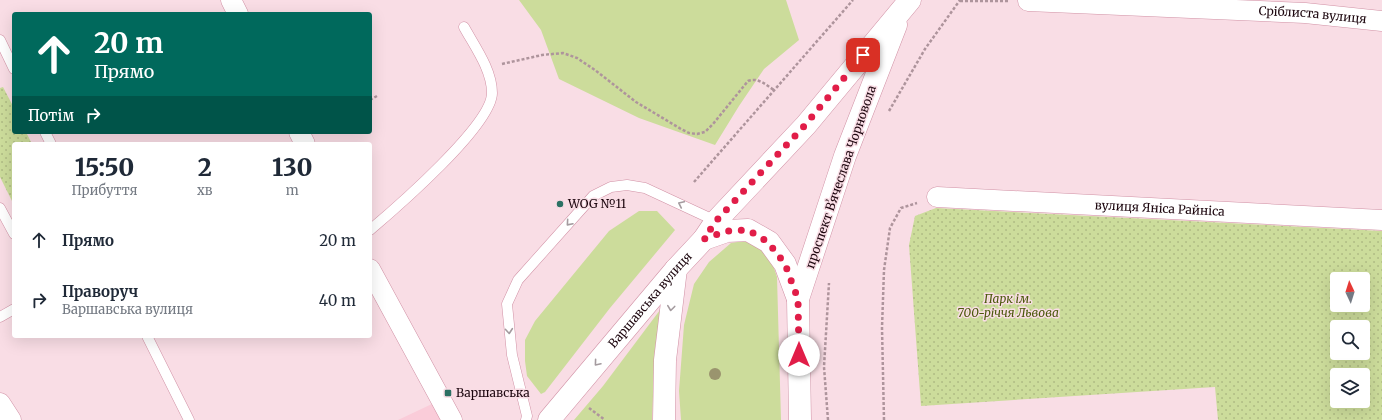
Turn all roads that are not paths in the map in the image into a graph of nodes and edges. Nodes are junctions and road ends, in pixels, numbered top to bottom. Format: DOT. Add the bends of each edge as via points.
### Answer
graph roads {
  1 [pos="231,0"];
  2 [pos="1028,1"];
  3 [pos="906,5"];
  4 [pos="1306,7"];
  5 [pos="237,12"];
  6 [pos="1382,21"];
  7 [pos="464,27"];
  8 [pos="0,40"];
  9 [pos="12,65"];
  10 [pos="937,197"];
  11 [pos="0,208"];
  12 [pos="1382,220"];
  13 [pos="716,221"];
  14 [pos="372,228"];
  15 [pos="12,230"];
  16 [pos="704,239"];
  17 [pos="676,269"];
  18 [pos="372,273"];
  19 [pos="798,299"];
  20 [pos="12,310"];
  21 [pos="0,317"];
  22 [pos="148,338"];
  23 [pos="0,403"];
  24 [pos="11,420"];
  25 [pos="189,420"];
  26 [pos="452,420"];
  27 [pos="526,420"];
  28 [pos="549,420"];
  29 [pos="664,420"];
  30 [pos="800,420"];
  1 -- 5 [label="street"];
  2 -- 4 [label="street, Сріблиста вулиця"];
  3 -- 13 [label="main road, Варшавська вулиця" via="806,124"];
  3 -- 19 [label="main road, проспект Вʼячеслава Чорновола" via="845,156"];
  4 -- 6 [label="street, Сріблиста вулиця"];
  7 -- 14 [label="lane" via="491,82 492,95 488,108 461,143 406,199"];
  8 -- 9 [label="lane"];
  10 -- 12 [label="street, вулиця Яніса Райніса"];
  11 -- 15 [label="lane"];
  13 -- 16 [label="main road, Варшавська вулиця"];
  13 -- 27 [label="lane, one-way" via="645,188 627,185 611,188 593,196 518,280 507,304 512,355"];
  16 -- 17 [label="main road, Варшавська вулиця"];
  16 -- 19 [label="main road" via="727,231 748,230 768,242 785,264"];
  17 -- 28 [label="main road, Варшавська вулиця, one-way"];
  17 -- 29 [label="main road, one-way" via="665,360"];
  18 -- 26 [label="street"];
  19 -- 30 [label="main road, проспект Вʼячеслава Чорновола"];
  20 -- 21 [label="lane"];
  22 -- 25 [label="lane"];
  23 -- 24 [label="street"];
}
